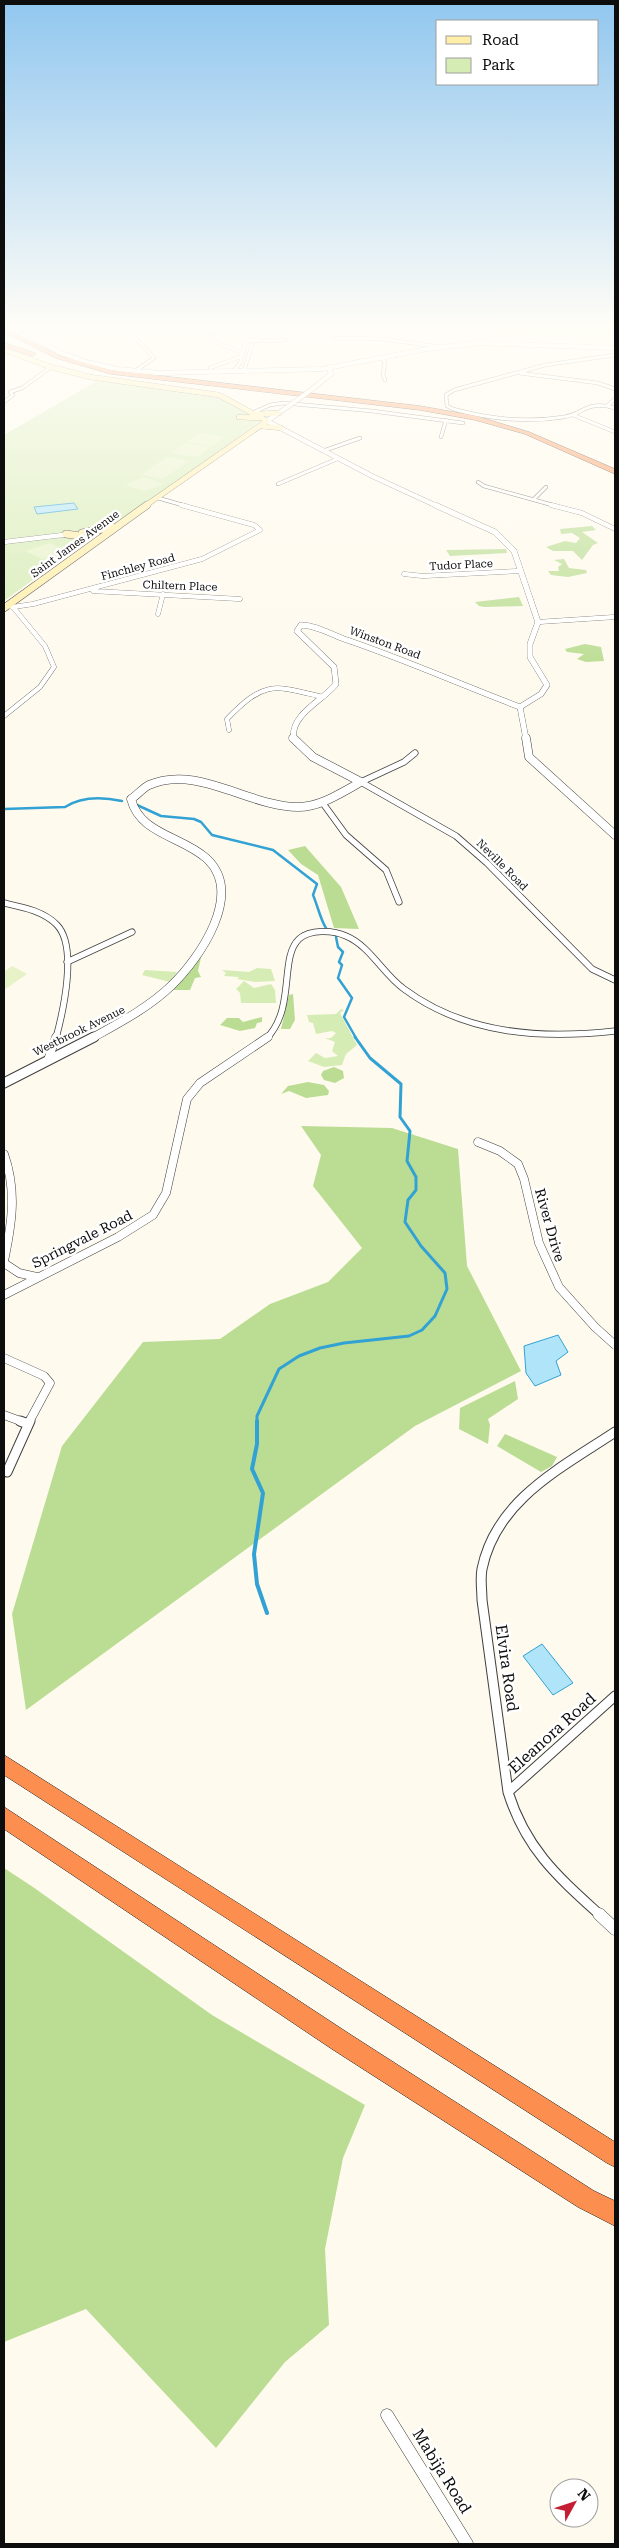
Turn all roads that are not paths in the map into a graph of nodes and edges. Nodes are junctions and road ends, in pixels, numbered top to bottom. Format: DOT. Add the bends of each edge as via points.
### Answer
graph roads {
  1 [pos="237,443"];
  2 [pos="308,443"];
  3 [pos="346,443"];
  4 [pos="538,443"];
  5 [pos="549,443"];
  6 [pos="323,451"];
  7 [pos="337,459"];
  8 [pos="615,472"];
  9 [pos="615,477"];
  10 [pos="478,482"];
  11 [pos="278,484"];
  12 [pos="546,487"];
  13 [pos="158,498"];
  14 [pos="534,499"];
  15 [pos="116,526"];
  16 [pos="615,529"];
  17 [pos="82,533"];
  18 [pos="66,534"];
  19 [pos="104,534"];
  20 [pos="4,542"];
  21 [pos="88,546"];
  22 [pos="520,571"];
  23 [pos="404,574"];
  24 [pos="460,574"];
  25 [pos="457,578"];
  26 [pos="88,590"];
  27 [pos="163,594"];
  28 [pos="240,599"];
  29 [pos="8,607"];
  30 [pos="158,614"];
  31 [pos="615,617"];
  32 [pos="538,622"];
  33 [pos="323,697"];
  34 [pos="520,706"];
  35 [pos="4,716"];
  36 [pos="229,730"];
  37 [pos="415,754"];
  38 [pos="361,782"];
  39 [pos="322,802"];
  40 [pos="615,835"];
  41 [pos="399,902"];
  42 [pos="4,903"];
  43 [pos="132,932"];
  44 [pos="66,962"];
  45 [pos="615,980"];
  46 [pos="615,1031"];
  47 [pos="49,1058"];
  48 [pos="4,1083"];
  49 [pos="478,1142"];
  50 [pos="4,1154"];
  51 [pos="4,1262"];
  52 [pos="37,1277"];
  53 [pos="4,1295"];
  54 [pos="615,1345"];
  55 [pos="4,1358"];
  56 [pos="4,1415"];
  57 [pos="28,1424"];
  58 [pos="615,1432"];
  59 [pos="6,1472"];
  60 [pos="615,1696"];
  61 [pos="4,1764"];
  62 [pos="508,1792"];
  63 [pos="12,1823"];
  64 [pos="615,1929"];
  65 [pos="615,2155"];
  66 [pos="615,2214"];
  67 [pos="387,2415"];
  68 [pos="467,2544"];
  1 -- 13 [label="main road, Saint James Avenue"];
  2 -- 6 [label="street"];
  3 -- 6 [label="street"];
  4 -- 9 [label="highway"];
  5 -- 8 [label="highway"];
  6 -- 7 [label="street"];
  7 -- 11 [label="street"];
  7 -- 22 [label="street" via="495,532 514,551"];
  10 -- 14 [label="street"];
  12 -- 14 [label="street"];
  13 -- 15 [label="main road, Saint James Avenue"];
  13 -- 26 [label="street, Finchley Road" via="260,529 253,536 202,559"];
  14 -- 16 [label="street" via="588,515"];
  15 -- 17 [label="main road"];
  15 -- 19 [label="main road, Saint James Avenue"];
  17 -- 18 [label="street"];
  17 -- 19 [label="street"];
  18 -- 20 [label="street"];
  18 -- 21 [label="main road" via="89,538"];
  19 -- 21 [label="main road, Saint James Avenue"];
  21 -- 29 [label="main road, Saint James Avenue"];
  22 -- 24 [label="street, Tudor Place"];
  22 -- 32 [label="street"];
  23 -- 24 [label="street, Tudor Place"];
  24 -- 25 [label="street"];
  26 -- 27 [label="street, Chiltern Place"];
  26 -- 29 [label="street, Finchley Road"];
  27 -- 28 [label="street, Chiltern Place"];
  27 -- 30 [label="street"];
  29 -- 35 [label="street" via="54,659 54,667 43,684"];
  31 -- 32 [label="street"];
  32 -- 34 [label="street" via="528,651 546,688"];
  33 -- 34 [label="street, Winston Road" via="336,684 336,673 334,667 298,631 301,625 312,625"];
  33 -- 36 [label="street" via="276,687 259,690 227,719"];
  33 -- 38 [label="street, Winston Road" via="297,720 296,742 309,754"];
  34 -- 40 [label="street" via="529,757"];
  37 -- 38 [label="street, Westbrook Avenue"];
  38 -- 39 [label="street, Westbrook Avenue"];
  38 -- 45 [label="street, Neville Road" via="456,836 592,969"];
  39 -- 41 [label="street" via="350,840 386,870"];
  39 -- 47 [label="street, Westbrook Avenue" via="283,806 184,780 157,783 136,792 130,806 138,818 192,849 220,874 222,902 191,966 171,988 134,1017"];
  42 -- 44 [label="street" via="57,925 64,939"];
  43 -- 44 [label="street"];
  44 -- 47 [label="street" via="64,1006"];
  46 -- 52 [label="street, Springvale Road" via="565,1037 519,1035 474,1024 443,1013 405,990 351,938 328,932 306,935 293,949 283,1012 274,1032 200,1083 187,1099 161,1205 139,1225"];
  47 -- 48 [label="street, Westbrook Avenue"];
  49 -- 54 [label="street, River Drive" via="500,1151 518,1164 540,1242 559,1287 595,1328"];
  50 -- 51 [label="street" via="14,1182 12,1226"];
  51 -- 52 [label="street" via="19,1273"];
  52 -- 53 [label="street, Springvale Road"];
  55 -- 57 [label="street" via="44,1376 50,1383"];
  56 -- 57 [label="street"];
  57 -- 59 [label="street"];
  58 -- 62 [label="street, Elvira Road" via="522,1496 499,1521 486,1551 481,1571 482,1600"];
  60 -- 62 [label="street, Eleanora Road"];
  61 -- 65 [label="highway"];
  62 -- 64 [label="street, Elvira Road" via="528,1840"];
  63 -- 66 [label="highway" via="340,2041 586,2199"];
  67 -- 68 [label="street, Mabija Road"];
}
